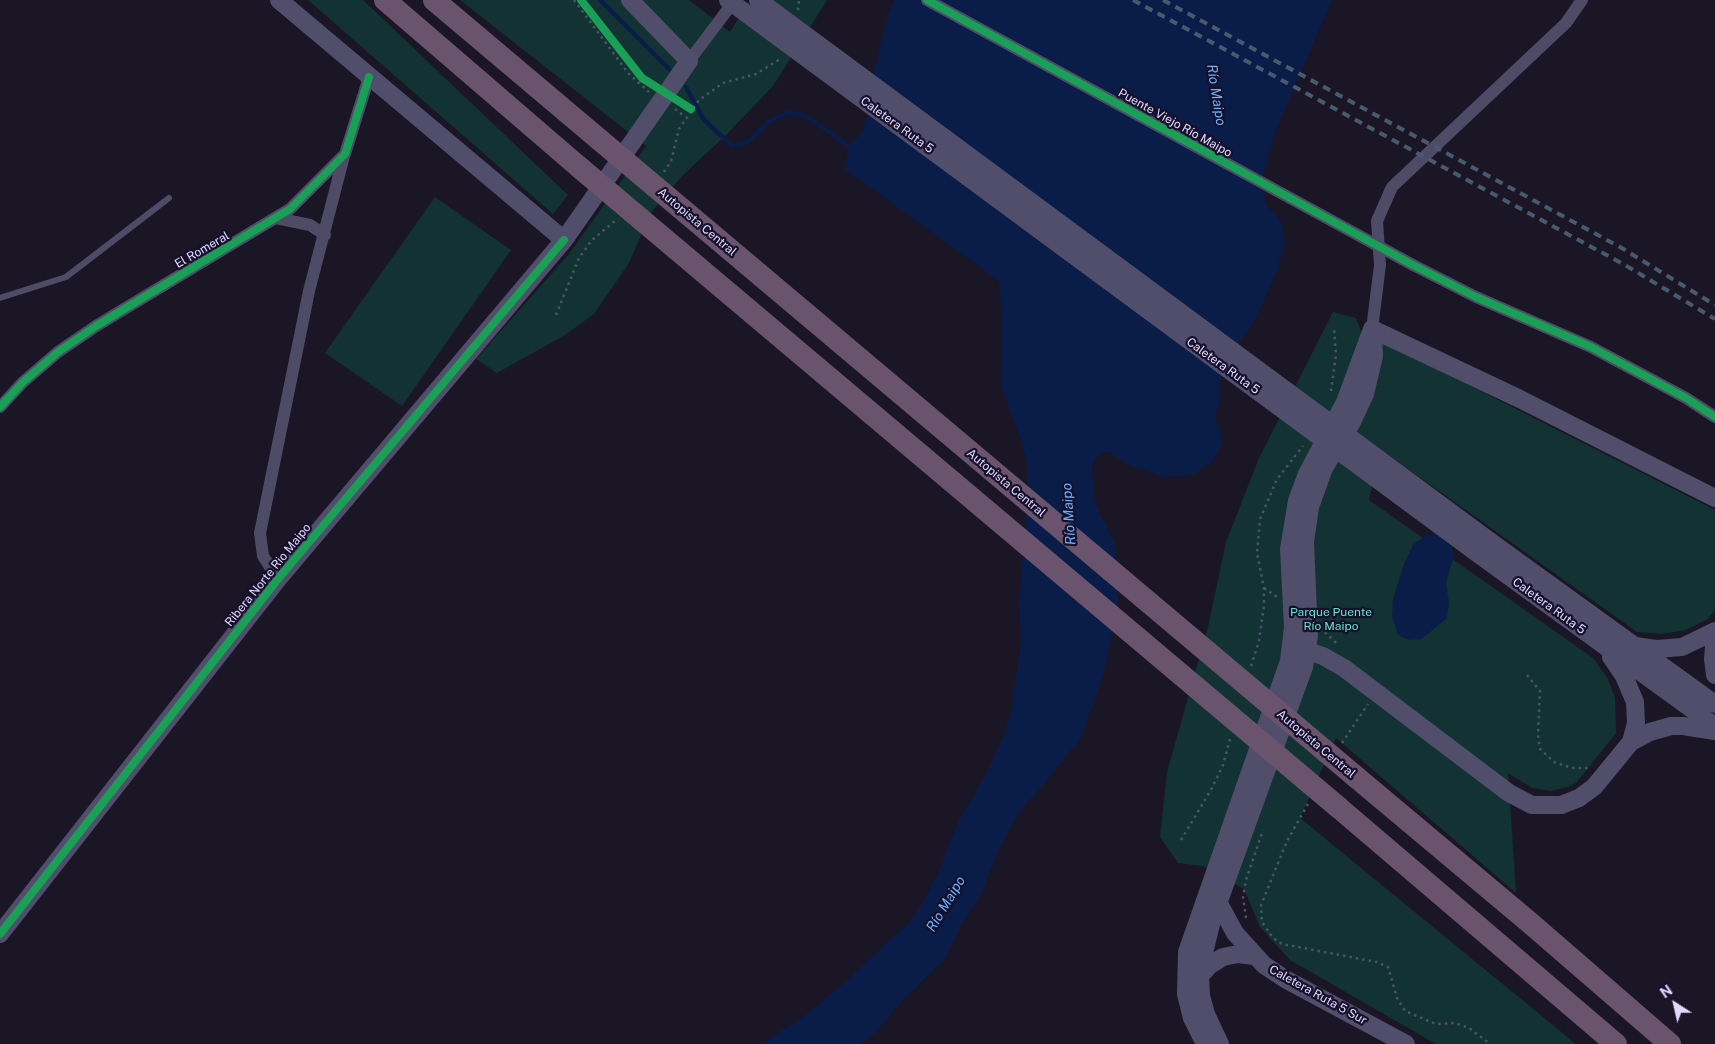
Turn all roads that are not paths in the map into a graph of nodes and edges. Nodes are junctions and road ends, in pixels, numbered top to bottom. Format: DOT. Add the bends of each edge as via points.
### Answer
graph roads {
  1 [pos="279,0"];
  2 [pos="385,0"];
  3 [pos="434,0"];
  4 [pos="630,0"];
  5 [pos="728,0"];
  6 [pos="735,0"];
  7 [pos="758,0"];
  8 [pos="927,0"];
  9 [pos="1582,0"];
  10 [pos="689,61"];
  11 [pos="369,77"];
  12 [pos="345,154"];
  13 [pos="169,198"];
  14 [pos="276,218"];
  15 [pos="325,235"];
  16 [pos="564,240"];
  17 [pos="0,298"];
  18 [pos="1372,329"];
  19 [pos="0,406"];
  20 [pos="1715,417"];
  21 [pos="1715,498"];
  22 [pos="1486,549"];
  23 [pos="278,579"];
  24 [pos="1715,631"];
  25 [pos="1715,636"];
  26 [pos="1599,643"];
  27 [pos="1631,645"];
  28 [pos="1300,648"];
  29 [pos="1715,675"];
  30 [pos="1715,704"];
  31 [pos="1715,726"];
  32 [pos="1715,731"];
  33 [pos="1631,742"];
  34 [pos="1210,884"];
  35 [pos="1219,904"];
  36 [pos="0,934"];
  37 [pos="1254,956"];
  38 [pos="1200,976"];
  39 [pos="1205,1044"];
  40 [pos="1220,1044"];
  41 [pos="1406,1044"];
  42 [pos="1616,1044"];
  43 [pos="1670,1044"];
  1 -- 11 [label="main road"];
  2 -- 42 [label="highway, bridge"];
  3 -- 43 [label="highway, Autopista Central, bridge"];
  4 -- 10 [label="main road"];
  5 -- 22 [label="main road, Caletera Ruta 5, bridge"];
  6 -- 10 [label="street"];
  7 -- 22 [label="main road, Caletera Ruta 5, bridge"];
  8 -- 20 [label="street, Puente Viejo Río Maipo, bridge" via="1413,265 1591,347"];
  9 -- 18 [label="street" via="1566,23 1392,187 1377,221 1380,266"];
  10 -- 16 [label="main road"];
  11 -- 12 [label="street, El Romeral"];
  11 -- 16 [label="main road"];
  12 -- 14 [label="street, El Romeral" via="297,202"];
  12 -- 15 [label="street"];
  13 -- 17 [label="lane" via="66,277"];
  14 -- 15 [label="street" via="310,225"];
  14 -- 19 [label="street, El Romeral" via="81,336 23,382"];
  15 -- 23 [label="street" via="308,291 260,532 263,556"];
  16 -- 23 [label="main road, Ribera Norte Rio Maipo"];
  18 -- 21 [label="main road" via="1502,390"];
  18 -- 28 [label="main road" via="1374,356 1365,394 1324,468 1308,515 1305,542 1310,622"];
  22 -- 26 [label="main road, Caletera Ruta 5"];
  22 -- 27 [label="main road, Caletera Ruta 5"];
  23 -- 36 [label="main road, Ribera Norte Rio Maipo"];
  24 -- 27 [label="main road" via="1694,643 1669,649"];
  25 -- 29 [label="main road"];
  26 -- 31 [label="main road, Caletera Ruta 5"];
  26 -- 33 [label="main road" via="1617,664 1635,702 1636,723"];
  27 -- 30 [label="main road, Caletera Ruta 5"];
  28 -- 33 [label="main road" via="1333,661 1509,793 1541,807 1570,802 1587,793"];
  28 -- 34 [label="main road" via="1285,676"];
  28 -- 35 [label="main road" via="1299,684"];
  32 -- 33 [label="main road" via="1671,726"];
  34 -- 35 [label="main road, Caletera Ruta 5 Sur"];
  34 -- 39 [label="main road" via="1191,936 1185,968 1188,1006"];
  35 -- 37 [label="main road, Caletera Ruta 5 Sur" via="1235,933"];
  35 -- 38 [label="main road" via="1207,938"];
  37 -- 38 [label="main road" via="1238,954 1223,957 1210,964"];
  37 -- 41 [label="main road, Caletera Ruta 5 Sur" via="1285,979"];
  38 -- 40 [label="main road" via="1203,1005"];
}
